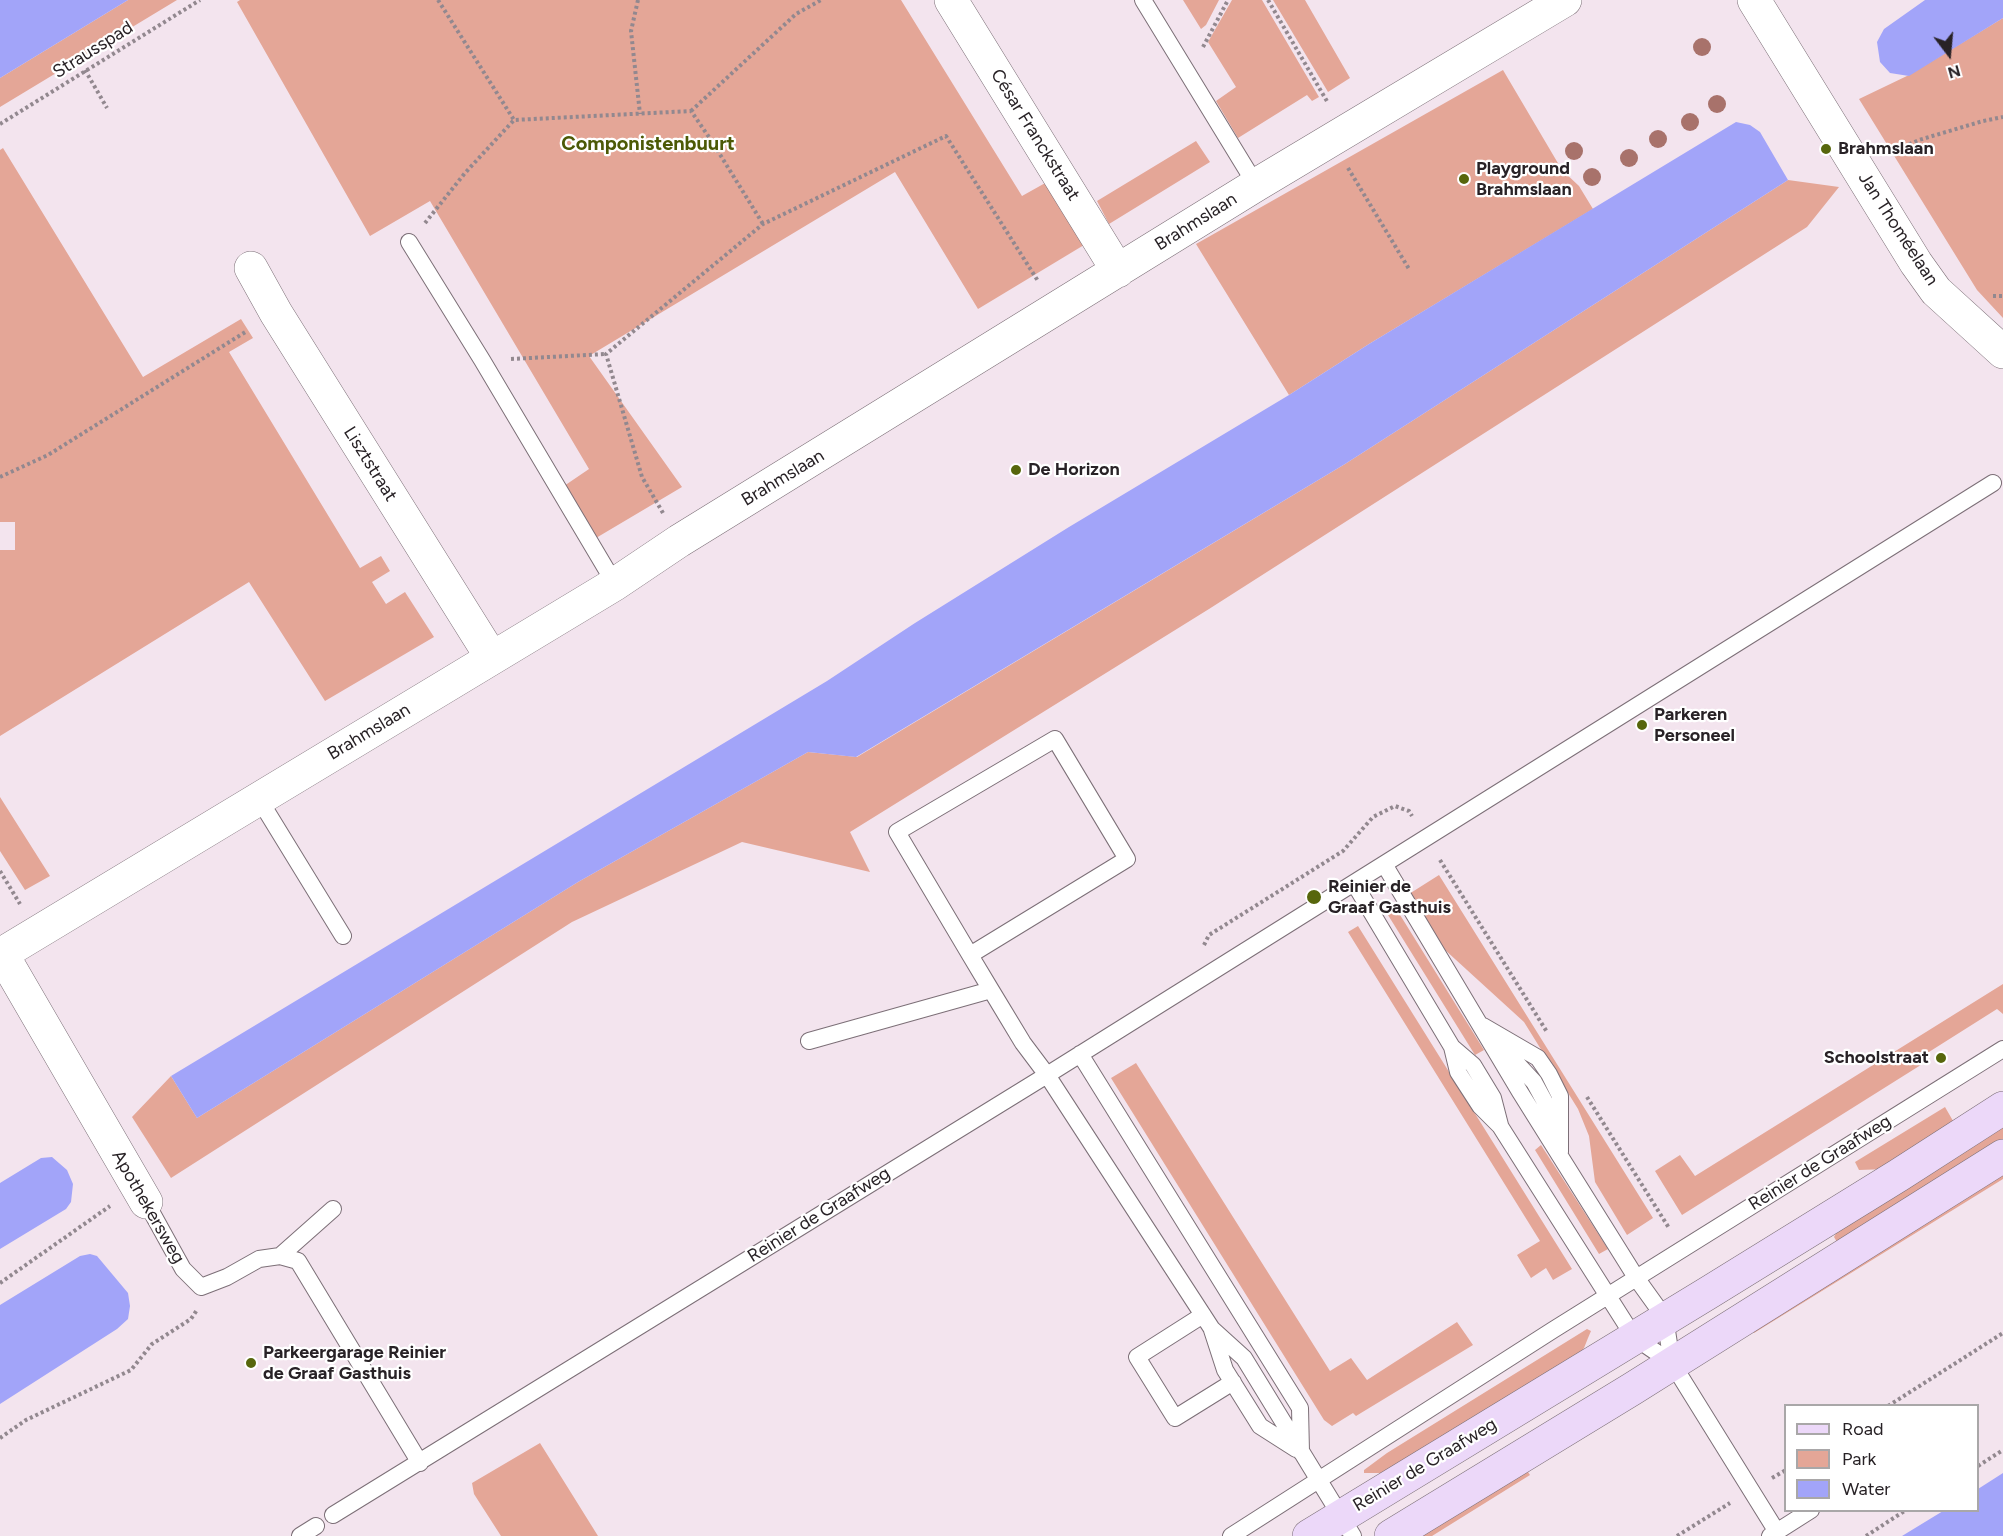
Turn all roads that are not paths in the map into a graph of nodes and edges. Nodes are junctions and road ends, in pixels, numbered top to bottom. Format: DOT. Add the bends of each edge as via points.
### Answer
graph roads {
  1 [pos="951,0"];
  2 [pos="1143,0"];
  3 [pos="1565,0"];
  4 [pos="1754,0"];
  5 [pos="1256,185"];
  6 [pos="409,242"];
  7 [pos="251,268"];
  8 [pos="1118,271"];
  9 [pos="2003,352"];
  10 [pos="1993,483"];
  11 [pos="615,584"];
  12 [pos="492,658"];
  13 [pos="259,799"];
  14 [pos="1384,864"];
  15 [pos="1354,883"];
  16 [pos="343,936"];
  17 [pos="1,954"];
  18 [pos="970,954"];
  19 [pos="991,990"];
  20 [pos="1480,1024"];
  21 [pos="809,1041"];
  22 [pos="2003,1049"];
  23 [pos="1080,1054"];
  24 [pos="1047,1075"];
  25 [pos="2003,1108"];
  26 [pos="1560,1153"];
  27 [pos="2003,1156"];
  28 [pos="142,1195"];
  29 [pos="333,1209"];
  30 [pos="280,1256"];
  31 [pos="1637,1278"];
  32 [pos="1608,1297"];
  33 [pos="1665,1318"];
  34 [pos="1208,1322"];
  35 [pos="1634,1337"];
  36 [pos="1672,1363"];
  37 [pos="1233,1382"];
  38 [pos="1301,1453"];
  39 [pos="420,1463"];
  40 [pos="1319,1482"];
  41 [pos="1808,1512"];
  42 [pos="333,1515"];
  43 [pos="316,1526"];
  44 [pos="1346,1526"];
  45 [pos="1773,1534"];
  46 [pos="300,1536"];
  47 [pos="1231,1536"];
  48 [pos="1309,1536"];
  49 [pos="1391,1536"];
  1 -- 8 [label="street, César Franckstraat"];
  2 -- 5 [label="lane"];
  3 -- 5 [label="street, Brahmslaan"];
  4 -- 9 [label="street, Jan Thoméelaan" via="1916,263 1936,291"];
  5 -- 8 [label="street, Brahmslaan"];
  6 -- 11 [label="lane"];
  7 -- 12 [label="street, Lisztstraat"];
  8 -- 11 [label="street, Brahmslaan"];
  10 -- 14 [label="lane"];
  11 -- 12 [label="street, Brahmslaan"];
  12 -- 13 [label="street, Brahmslaan"];
  13 -- 16 [label="lane"];
  13 -- 17 [label="street, Brahmslaan"];
  14 -- 15 [label="lane"];
  14 -- 20 [label="lane"];
  15 -- 23 [label="lane"];
  15 -- 32 [label="lane" via="1452,1047 1458,1072 1480,1106 1500,1126"];
  17 -- 28 [label="street, Apothekersweg"];
  18 -- 18 [label="lane" via="897,832 1055,738 1127,859"];
  18 -- 19 [label="lane"];
  19 -- 21 [label="lane"];
  19 -- 24 [label="lane"];
  20 -- 26 [label="lane"];
  20 -- 26 [label="lane" via="1538,1058 1550,1074 1560,1096"];
  22 -- 31 [label="lane, Reinier de Graafweg"];
  23 -- 24 [label="lane"];
  23 -- 38 [label="lane" via="1300,1408"];
  24 -- 34 [label="lane, Reinier de Graafweg"];
  24 -- 39 [label="lane, Reinier de Graafweg"];
  25 -- 33 [label="main road, Reinier de Graafweg"];
  26 -- 31 [label="lane"];
  27 -- 36 [label="main road"];
  28 -- 30 [label="lane, Apothekersweg" via="183,1269 201,1287 259,1259"];
  29 -- 30 [label="lane"];
  30 -- 39 [label="lane" via="298,1261"];
  31 -- 32 [label="lane, Reinier de Graafweg"];
  31 -- 33 [label="lane"];
  32 -- 35 [label="lane"];
  32 -- 40 [label="lane, Reinier de Graafweg"];
  33 -- 35 [label="main road, Reinier de Graafweg"];
  33 -- 36 [label="lane"];
  34 -- 37 [label="lane, Reinier de Graafweg"];
  34 -- 37 [label="lane" via="1137,1357 1175,1418"];
  34 -- 38 [label="lane, Reinier de Graafweg" via="1244,1358"];
  35 -- 36 [label="lane"];
  35 -- 44 [label="main road, Reinier de Graafweg"];
  36 -- 45 [label="lane"];
  36 -- 49 [label="main road"];
  37 -- 38 [label="lane, Reinier de Graafweg" via="1260,1426"];
  38 -- 40 [label="lane, Reinier de Graafweg"];
  39 -- 42 [label="lane, Reinier de Graafweg"];
  40 -- 44 [label="lane, Reinier de Graafweg"];
  40 -- 47 [label="lane, Reinier de Graafweg"];
  41 -- 45 [label="lane"];
  43 -- 46 [label="lane"];
  44 -- 48 [label="main road, Reinier de Graafweg"];
}
